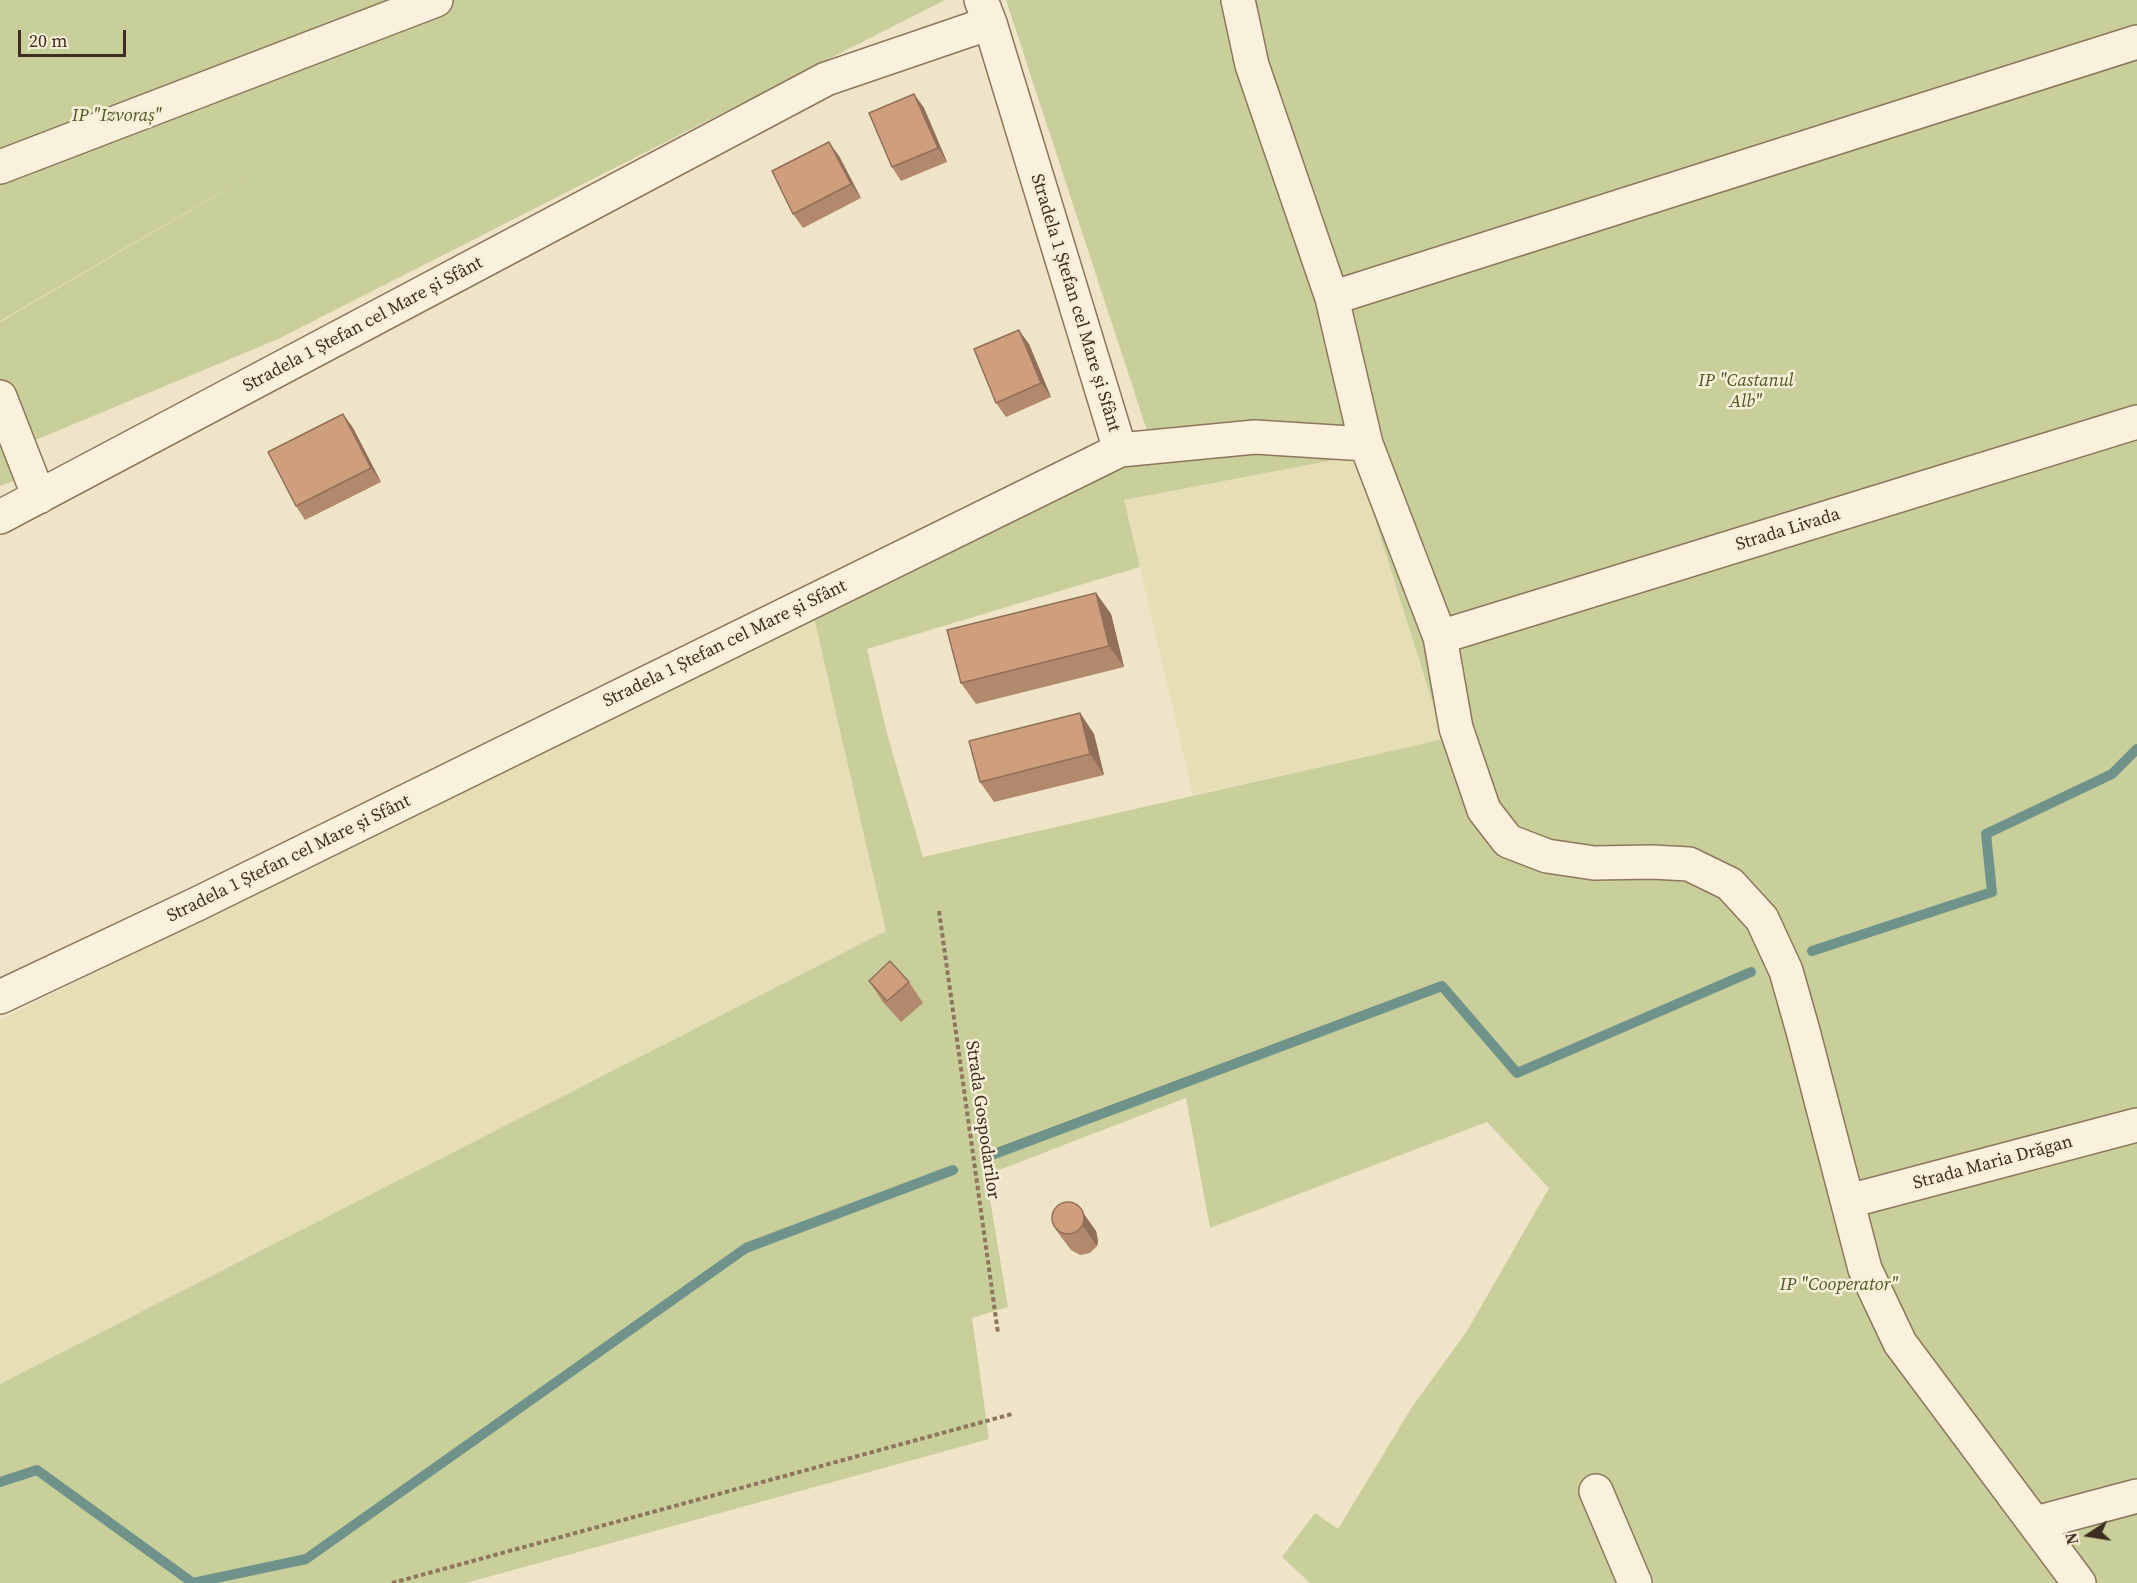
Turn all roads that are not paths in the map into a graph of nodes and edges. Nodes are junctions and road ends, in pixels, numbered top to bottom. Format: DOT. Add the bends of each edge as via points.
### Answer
graph roads {
  1 [pos="436,0"];
  2 [pos="1238,0"];
  3 [pos="986,12"];
  4 [pos="2137,42"];
  5 [pos="0,167"];
  6 [pos="1332,298"];
  7 [pos="0,398"];
  8 [pos="2137,422"];
  9 [pos="1366,444"];
  10 [pos="1120,450"];
  11 [pos="39,497"];
  12 [pos="0,517"];
  13 [pos="1440,638"];
  14 [pos="0,997"];
  15 [pos="2137,1125"];
  16 [pos="1849,1202"];
  17 [pos="1596,1491"];
  18 [pos="2137,1496"];
  19 [pos="2036,1523"];
  20 [pos="1635,1583"];
  21 [pos="2079,1583"];
  1 -- 5 [label="street"];
  2 -- 6 [label="street" via="1252,65"];
  3 -- 10 [label="street, Stradela 1 Ștefan cel Mare și Sfânt"];
  3 -- 11 [label="street, Stradela 1 Ștefan cel Mare și Sfânt" via="826,79"];
  4 -- 6 [label="street"];
  6 -- 9 [label="street"];
  7 -- 11 [label="street"];
  8 -- 13 [label="street, Strada Livada"];
  9 -- 10 [label="street" via="1254,437"];
  9 -- 13 [label="street"];
  10 -- 14 [label="street, Stradela 1 Ștefan cel Mare și Sfânt" via="208,899"];
  11 -- 12 [label="street, Stradela 1 Ștefan cel Mare și Sfânt"];
  13 -- 16 [label="street" via="1456,728 1484,810 1508,841 1547,856 1594,863 1689,864 1730,885 1762,919 1786,971"];
  15 -- 16 [label="street, Strada Maria Drăgan"];
  16 -- 19 [label="street" via="1865,1269 1900,1343"];
  17 -- 20 [label="street"];
  18 -- 19 [label="street"];
  19 -- 21 [label="street"];
}
